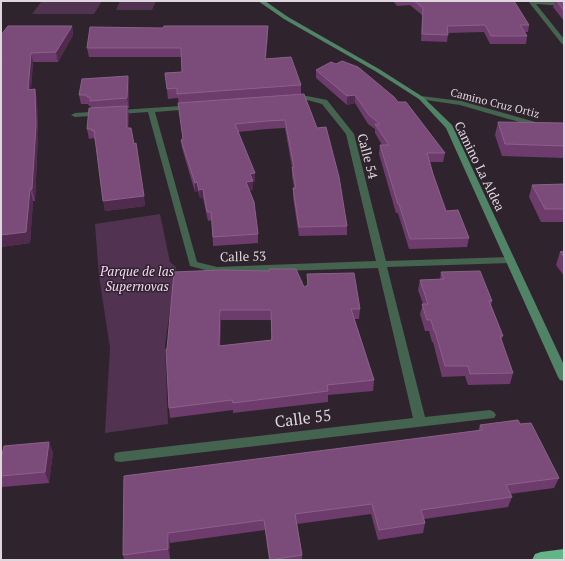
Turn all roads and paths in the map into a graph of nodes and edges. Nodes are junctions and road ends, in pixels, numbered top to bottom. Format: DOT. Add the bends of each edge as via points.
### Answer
graph roads {
  1 [pos="261,1"];
  2 [pos="531,2"];
  3 [pos="564,4"];
  4 [pos="564,43"];
  5 [pos="421,98"];
  6 [pos="284,100"];
  7 [pos="206,106"];
  8 [pos="151,110"];
  9 [pos="75,115"];
  10 [pos="564,130"];
  11 [pos="510,260"];
  12 [pos="382,264"];
  13 [pos="564,377"];
  14 [pos="490,416"];
  15 [pos="420,422"];
  16 [pos="120,457"];
  17 [pos="564,557"];
  18 [pos="542,560"];
  1 -- 5 [label="street, Camino La Aldea"];
  2 -- 3 [label="street"];
  2 -- 4 [label="street"];
  5 -- 10 [label="street, Camino Cruz Ortiz" via="461,103"];
  5 -- 11 [label="street, Camino La Aldea" via="449,127"];
  6 -- 12 [label="street, Calle 54" via="307,98 324,102 350,134"];
  7 -- 8 [label="street"];
  8 -- 9 [label="street"];
  8 -- 12 [label="street, Calle 53" via="193,264 217,270"];
  11 -- 12 [label="street"];
  11 -- 13 [label="street, Camino La Aldea"];
  12 -- 15 [label="street, Calle 54"];
  14 -- 15 [label="street, Calle 55"];
  15 -- 16 [label="street, Calle 55"];
  17 -- 18 [label="highway"];
}
